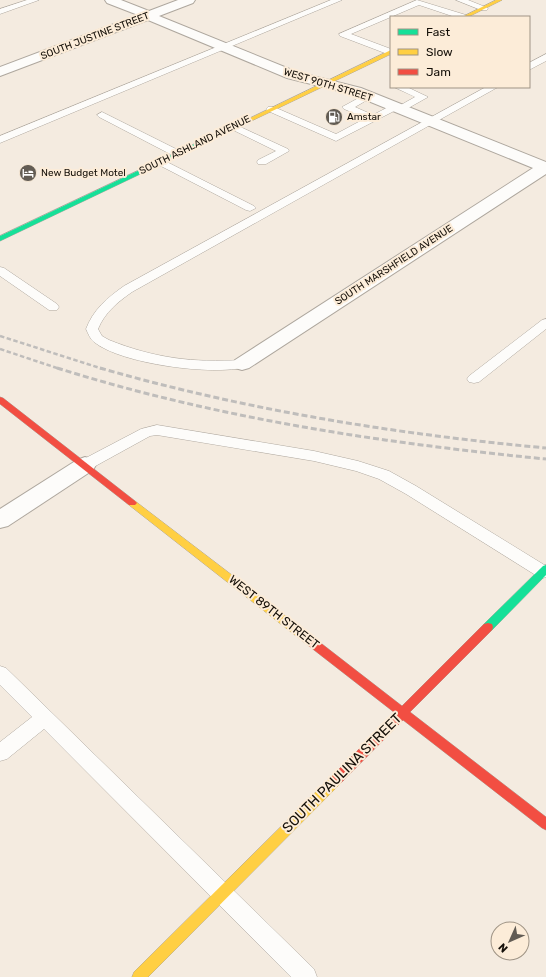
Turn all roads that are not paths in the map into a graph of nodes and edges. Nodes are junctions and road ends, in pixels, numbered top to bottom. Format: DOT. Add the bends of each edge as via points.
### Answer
graph roads {
  1 [pos="36,0"];
  2 [pos="111,0"];
  3 [pos="190,0"];
  4 [pos="338,0"];
  5 [pos="460,0"];
  6 [pos="500,0"];
  7 [pos="484,8"];
  8 [pos="0,12"];
  9 [pos="148,16"];
  10 [pos="461,16"];
  11 [pos="466,16"];
  12 [pos="224,47"];
  13 [pos="390,52"];
  14 [pos="390,52"];
  15 [pos="546,57"];
  16 [pos="530,66"];
  17 [pos="0,72"];
  18 [pos="324,84"];
  19 [pos="400,88"];
  20 [pos="491,88"];
  21 [pos="369,96"];
  22 [pos="398,108"];
  23 [pos="271,109"];
  24 [pos="102,115"];
  25 [pos="373,118"];
  26 [pos="431,121"];
  27 [pos="234,127"];
  28 [pos="0,140"];
  29 [pos="178,154"];
  30 [pos="161,162"];
  31 [pos="262,162"];
  32 [pos="546,168"];
  33 [pos="250,208"];
  34 [pos="0,239"];
  35 [pos="0,271"];
  36 [pos="53,307"];
  37 [pos="546,323"];
  38 [pos="242,364"];
  39 [pos="474,379"];
  40 [pos="0,400"];
  41 [pos="84,465"];
  42 [pos="0,520"];
  43 [pos="544,571"];
  44 [pos="0,673"];
  45 [pos="403,712"];
  46 [pos="45,718"];
  47 [pos="0,753"];
  48 [pos="546,824"];
  49 [pos="222,894"];
  50 [pos="139,977"];
  51 [pos="306,977"];
  1 -- 8 [label="lane"];
  2 -- 9 [label="street, WEST 90TH STREET"];
  3 -- 9 [label="street, SOUTH JUSTINE STREET"];
  4 -- 12 [label="lane"];
  5 -- 7 [label="lane"];
  6 -- 7 [label="street"];
  7 -- 11 [label="street"];
  9 -- 12 [label="street, WEST 90TH STREET"];
  9 -- 17 [label="street, SOUTH JUSTINE STREET"];
  10 -- 13 [label="lane" via="419,2 344,34"];
  12 -- 18 [label="street, WEST 90TH STREET" via="292,75"];
  12 -- 28 [label="lane"];
  14 -- 18 [label="street, SOUTH ASHLAND AVENUE"];
  15 -- 16 [label="lane"];
  18 -- 21 [label="street, WEST 90TH STREET"];
  18 -- 23 [label="street, SOUTH ASHLAND AVENUE"];
  19 -- 22 [label="lane" via="423,97"];
  20 -- 26 [label="lane"];
  21 -- 22 [label="street, WEST 90TH STREET"];
  21 -- 25 [label="lane" via="347,107"];
  22 -- 25 [label="lane"];
  22 -- 26 [label="street, WEST 90TH STREET"];
  23 -- 25 [label="lane" via="336,138"];
  23 -- 27 [label="street, SOUTH ASHLAND AVENUE"];
  24 -- 29 [label="lane"];
  26 -- 32 [label="street, WEST 90TH STREET"];
  26 -- 38 [label="lane" via="128,289 103,309 95,319 92,329 96,338 104,343 155,360 184,366 215,367"];
  27 -- 29 [label="street, SOUTH ASHLAND AVENUE"];
  27 -- 31 [label="lane" via="284,151"];
  29 -- 30 [label="street, SOUTH ASHLAND AVENUE"];
  30 -- 33 [label="lane"];
  30 -- 34 [label="street, SOUTH ASHLAND AVENUE"];
  32 -- 38 [label="street, SOUTH MARSHFIELD AVENUE"];
  35 -- 36 [label="lane"];
  37 -- 39 [label="lane"];
  40 -- 41 [label="street, WEST 89TH STREET"];
  41 -- 42 [label="street"];
  41 -- 43 [label="lane" via="146,432 157,430 314,456 358,466 384,475 411,490"];
  41 -- 45 [label="street, WEST 89TH STREET"];
  43 -- 45 [label="street, SOUTH PAULINA STREET"];
  44 -- 46 [label="lane"];
  45 -- 48 [label="street, WEST 89TH STREET"];
  45 -- 49 [label="street, SOUTH PAULINA STREET"];
  46 -- 47 [label="lane"];
  46 -- 49 [label="lane"];
  49 -- 50 [label="street, SOUTH PAULINA STREET"];
  49 -- 51 [label="lane"];
}
